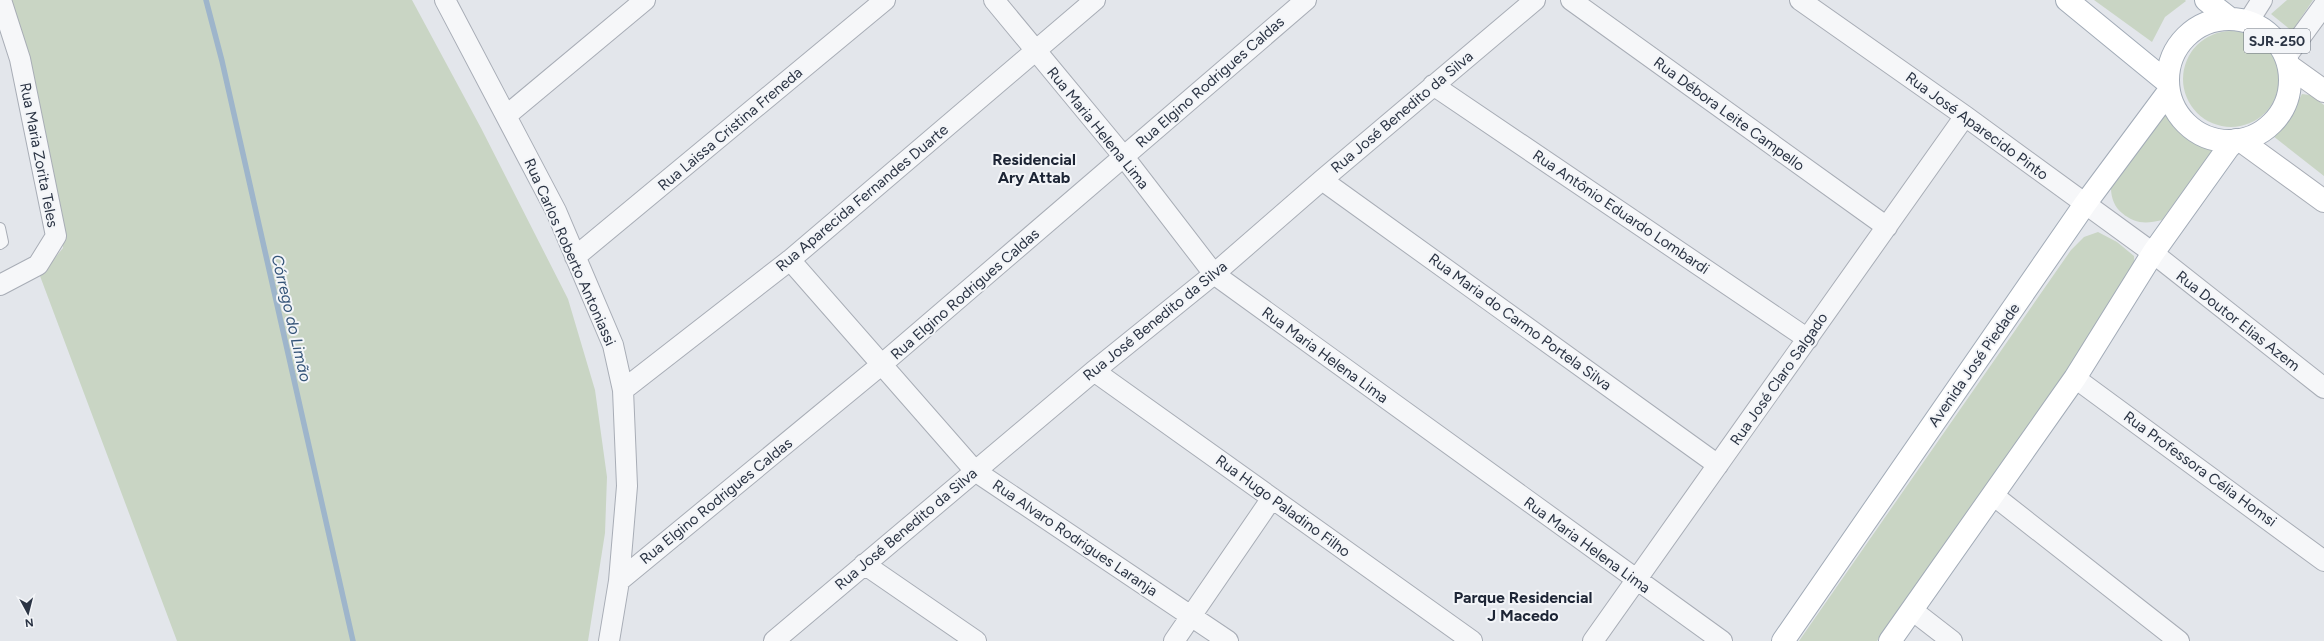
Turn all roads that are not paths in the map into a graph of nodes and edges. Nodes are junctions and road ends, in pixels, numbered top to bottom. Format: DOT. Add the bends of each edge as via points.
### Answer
graph roads {
  1 [pos="1,0"];
  2 [pos="645,0"];
  3 [pos="885,0"];
  4 [pos="994,0"];
  5 [pos="1095,0"];
  6 [pos="1306,0"];
  7 [pos="1535,0"];
  8 [pos="1571,0"];
  9 [pos="1800,0"];
  10 [pos="2067,0"];
  11 [pos="2206,0"];
  12 [pos="2262,0"];
  13 [pos="448,1"];
  14 [pos="2324,4"];
  15 [pos="2239,20"];
  16 [pos="1035,51"];
  17 [pos="2288,61"];
  18 [pos="1433,86"];
  19 [pos="2168,86"];
  20 [pos="2324,91"];
  21 [pos="507,115"];
  22 [pos="1965,116"];
  23 [pos="2238,140"];
  24 [pos="1124,157"];
  25 [pos="1322,180"];
  26 [pos="2324,201"];
  27 [pos="2085,204"];
  28 [pos="1887,227"];
  29 [pos="0,228"];
  30 [pos="0,244"];
  31 [pos="2153,254"];
  32 [pos="575,257"];
  33 [pos="790,260"];
  34 [pos="1214,274"];
  35 [pos="0,285"];
  36 [pos="1808,339"];
  37 [pos="882,365"];
  38 [pos="1094,370"];
  39 [pos="2075,378"];
  40 [pos="2324,388"];
  41 [pos="623,390"];
  42 [pos="1718,465"];
  43 [pos="974,471"];
  44 [pos="1993,495"];
  45 [pos="1272,498"];
  46 [pos="2324,561"];
  47 [pos="864,564"];
  48 [pos="1636,580"];
  49 [pos="619,581"];
  50 [pos="1912,610"];
  51 [pos="1191,616"];
  52 [pos="609,641"];
  53 [pos="774,641"];
  54 [pos="976,641"];
  55 [pos="1174,641"];
  56 [pos="1228,641"];
  57 [pos="1472,641"];
  58 [pos="1593,641"];
  59 [pos="1722,641"];
  60 [pos="1783,641"];
  61 [pos="1890,641"];
  62 [pos="1952,641"];
  63 [pos="2179,641"];
  1 -- 35 [label="street, Rua Maria Zorita Teles" via="20,59 56,236 38,265"];
  2 -- 21 [label="street"];
  3 -- 32 [label="street, Rua Laissa Cristina Freneda"];
  4 -- 16 [label="street, Rua Maria Helena Lima"];
  5 -- 16 [label="street, Rua Aparecida Fernandes Duarte"];
  6 -- 24 [label="street, Rua Elgino Rodrigues Caldas"];
  7 -- 18 [label="street, Rua José Benedito da Silva"];
  8 -- 28 [label="street, Rua Débora Leite Campello"];
  9 -- 22 [label="street, Rua José Aparecido Pinto"];
  10 -- 19 [label="main road"];
  11 -- 15 [label="main road"];
  12 -- 15 [label="street"];
  13 -- 21 [label="street, Rua Carlos Roberto Antoniassi"];
  14 -- 17 [label="street"];
  15 -- 17 [label="main road, SJR-250" via="2264,29 2277,42"];
  15 -- 19 [label="main road, SJR-250" via="2213,21 2198,27 2185,37 2175,50 2169,66"];
  16 -- 24 [label="street, Rua Maria Helena Lima"];
  16 -- 33 [label="street, Rua Aparecida Fernandes Duarte"];
  17 -- 20 [label="main road"];
  17 -- 23 [label="main road, SJR-250" via="2289,92 2278,116 2259,133"];
  18 -- 25 [label="street, Rua José Benedito da Silva"];
  18 -- 36 [label="street, Rua Antônio Eduardo Lombardi"];
  19 -- 23 [label="main road, SJR-250" via="2173,105 2192,129 2206,137"];
  19 -- 27 [label="main road, Avenida José Piedade"];
  21 -- 32 [label="street, Rua Carlos Roberto Antoniassi" via="556,211"];
  22 -- 27 [label="street, Rua José Aparecido Pinto"];
  22 -- 28 [label="street, Rua José Claro Salgado"];
  23 -- 26 [label="main road"];
  23 -- 31 [label="main road" via="2228,148"];
  24 -- 34 [label="street, Rua Maria Helena Lima"];
  24 -- 37 [label="street, Rua Elgino Rodrigues Caldas"];
  25 -- 34 [label="street, Rua José Benedito da Silva"];
  25 -- 42 [label="street, Rua Maria do Carmo Portela Silva"];
  27 -- 31 [label="street, Rua José Aparecido Pinto"];
  27 -- 60 [label="main road, Avenida José Piedade"];
  28 -- 36 [label="street, Rua José Claro Salgado"];
  29 -- 30 [label="lane" via="3,242"];
  31 -- 39 [label="main road"];
  31 -- 40 [label="street, Rua Doutor Elias Azem"];
  32 -- 41 [label="street, Rua Carlos Roberto Antoniassi" via="613,345"];
  33 -- 37 [label="street, Rua Alvaro Rodrigues Laranja"];
  33 -- 41 [label="street, Rua Aparecida Fernandes Duarte"];
  34 -- 38 [label="street, Rua José Benedito da Silva"];
  34 -- 48 [label="street, Rua Maria Helena Lima"];
  36 -- 42 [label="street, Rua José Claro Salgado"];
  37 -- 43 [label="street, Rua Alvaro Rodrigues Laranja"];
  37 -- 49 [label="street, Rua Elgino Rodrigues Caldas"];
  38 -- 43 [label="street, Rua José Benedito da Silva"];
  38 -- 45 [label="street, Rua Hugo Paladino Filho"];
  39 -- 44 [label="main road"];
  39 -- 46 [label="street, Rua Professora Célia Homsi"];
  41 -- 49 [label="street, Rua Carlos Roberto Antoniassi" via="627,486"];
  42 -- 48 [label="street, Rua José Claro Salgado"];
  43 -- 47 [label="street, Rua José Benedito da Silva"];
  43 -- 51 [label="street, Rua Alvaro Rodrigues Laranja"];
  44 -- 50 [label="main road"];
  44 -- 63 [label="street"];
  45 -- 51 [label="street"];
  45 -- 57 [label="street, Rua Hugo Paladino Filho"];
  47 -- 53 [label="street, Rua José Benedito da Silva"];
  47 -- 54 [label="street"];
  48 -- 58 [label="street, Rua José Claro Salgado"];
  48 -- 59 [label="street, Rua Maria Helena Lima"];
  49 -- 52 [label="street, Rua Carlos Roberto Antoniassi"];
  50 -- 61 [label="main road"];
  50 -- 62 [label="street"];
  51 -- 55 [label="street"];
  51 -- 56 [label="street, Rua Alvaro Rodrigues Laranja"];
}
